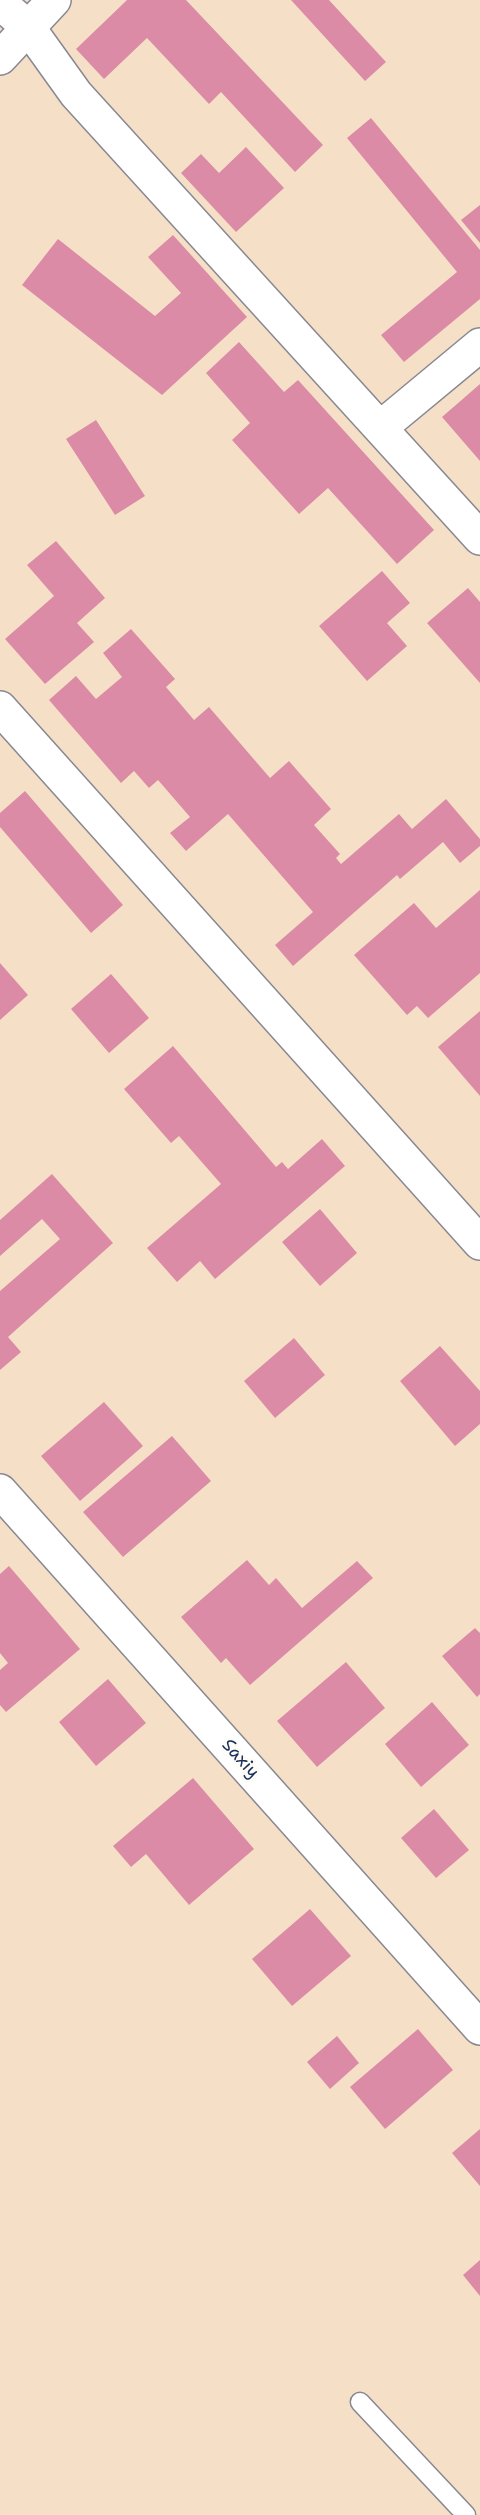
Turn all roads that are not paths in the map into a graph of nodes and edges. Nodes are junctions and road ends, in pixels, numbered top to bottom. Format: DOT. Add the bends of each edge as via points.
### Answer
graph roads {
  1 [pos="54,0"];
  2 [pos="0,3"];
  3 [pos="28,27"];
  4 [pos="0,58"];
  5 [pos="480,345"];
  6 [pos="380,428"];
  7 [pos="480,538"];
  8 [pos="0,708"];
  9 [pos="480,1243"];
  10 [pos="0,1491"];
  11 [pos="480,2028"];
  12 [pos="360,2402"];
  13 [pos="466,2515"];
  1 -- 3 [label="street"];
  2 -- 3 [label="street"];
  3 -- 4 [label="street"];
  3 -- 6 [label="street" via="76,94"];
  5 -- 6 [label="street"];
  6 -- 7 [label="street"];
  8 -- 9 [label="street"];
  10 -- 11 [label="street, Saxiy"];
  12 -- 13 [label="lane"];
}
